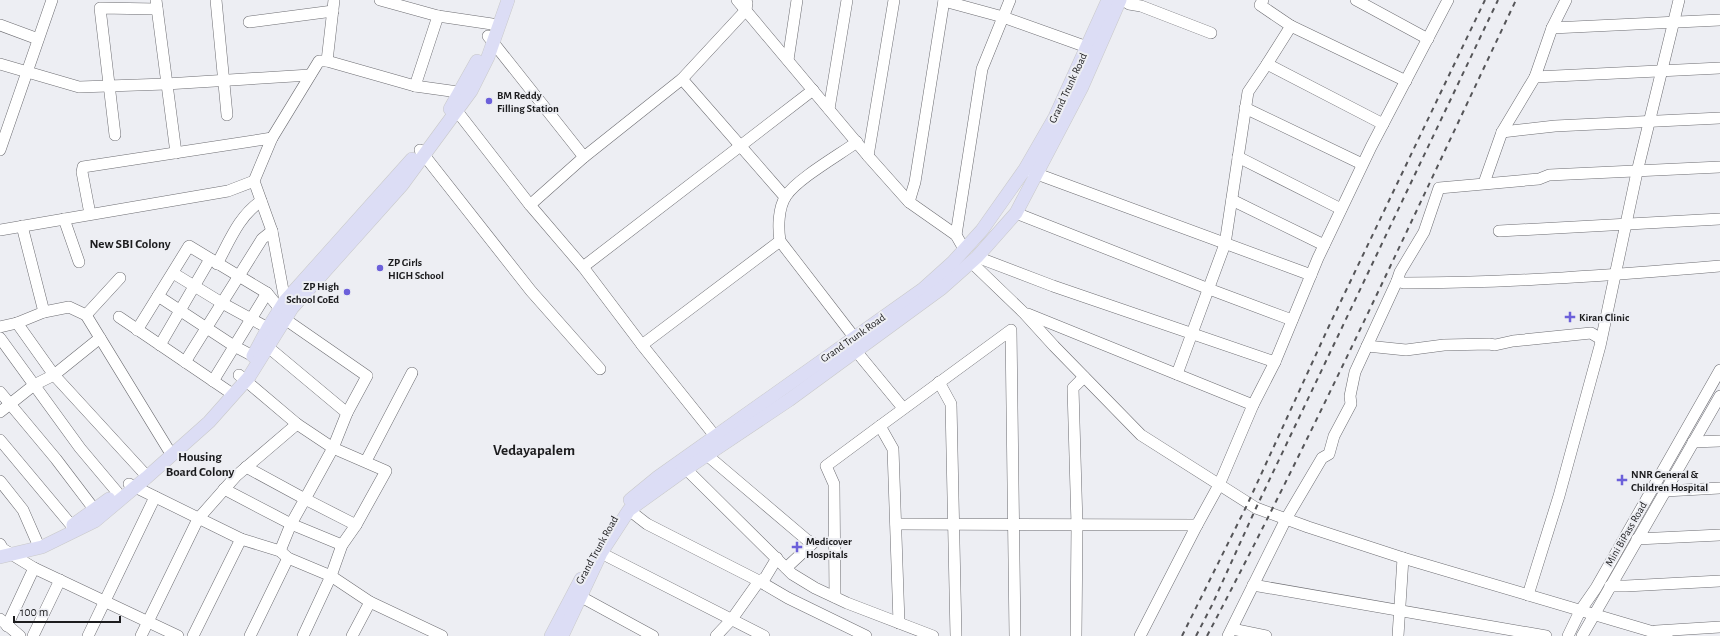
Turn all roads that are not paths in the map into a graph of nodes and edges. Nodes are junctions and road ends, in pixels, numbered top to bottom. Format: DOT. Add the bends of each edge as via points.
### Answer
graph roads {
  1 [pos="52,0"];
  2 [pos="216,0"];
  3 [pos="380,0"];
  4 [pos="499,0"];
  5 [pos="508,0"];
  6 [pos="737,0"];
  7 [pos="797,0"];
  8 [pos="846,0"];
  9 [pos="894,0"];
  10 [pos="944,0"];
  11 [pos="1010,0"];
  12 [pos="1108,0"];
  13 [pos="1120,0"];
  14 [pos="1123,0"];
  15 [pos="1263,0"];
  16 [pos="1356,0"];
  17 [pos="1448,0"];
  18 [pos="1566,0"];
  19 [pos="1679,0"];
  20 [pos="157,4"];
  21 [pos="746,5"];
  22 [pos="333,6"];
  23 [pos="438,16"];
  24 [pos="1003,17"];
  25 [pos="1720,20"];
  26 [pos="249,22"];
  27 [pos="1674,22"];
  28 [pos="492,24"];
  29 [pos="0,25"];
  30 [pos="1291,26"];
  31 [pos="1552,28"];
  32 [pos="1211,33"];
  33 [pos="38,39"];
  34 [pos="1428,39"];
  35 [pos="490,40"];
  36 [pos="1087,47"];
  37 [pos="788,60"];
  38 [pos="327,61"];
  39 [pos="0,64"];
  40 [pos="1267,64"];
  41 [pos="1720,68"];
  42 [pos="1661,71"];
  43 [pos="27,73"];
  44 [pos="310,75"];
  45 [pos="1535,77"];
  46 [pos="682,79"];
  47 [pos="223,81"];
  48 [pos="1406,81"];
  49 [pos="166,84"];
  50 [pos="109,86"];
  51 [pos="415,86"];
  52 [pos="813,90"];
  53 [pos="458,92"];
  54 [pos="454,108"];
  55 [pos="1245,108"];
  56 [pos="829,109"];
  57 [pos="227,115"];
  58 [pos="1720,118"];
  59 [pos="1650,121"];
  60 [pos="1383,124"];
  61 [pos="1502,132"];
  62 [pos="115,135"];
  63 [pos="272,138"];
  64 [pos="857,142"];
  65 [pos="740,146"];
  66 [pos="0,150"];
  67 [pos="422,152"];
  68 [pos="176,153"];
  69 [pos="868,156"];
  70 [pos="584,157"];
  71 [pos="1238,157"];
  72 [pos="1362,164"];
  73 [pos="1720,167"];
  74 [pos="1031,172"];
  75 [pos="1637,172"];
  76 [pos="254,181"];
  77 [pos="1484,184"];
  78 [pos="785,197"];
  79 [pos="1232,200"];
  80 [pos="261,201"];
  81 [pos="909,202"];
  82 [pos="530,204"];
  83 [pos="1341,209"];
  84 [pos="1016,213"];
  85 [pos="90,214"];
  86 [pos="64,219"];
  87 [pos="1720,219"];
  88 [pos="1625,224"];
  89 [pos="22,226"];
  90 [pos="0,230"];
  91 [pos="982,230"];
  92 [pos="272,231"];
  93 [pos="1499,231"];
  94 [pos="956,235"];
  95 [pos="993,239"];
  96 [pos="780,241"];
  97 [pos="1225,244"];
  98 [pos="1324,245"];
  99 [pos="964,249"];
  100 [pos="214,261"];
  101 [pos="79,262"];
  102 [pos="966,263"];
  103 [pos="1720,266"];
  104 [pos="583,267"];
  105 [pos="173,273"];
  106 [pos="1311,275"];
  107 [pos="1615,275"];
  108 [pos="238,276"];
  109 [pos="120,278"];
  110 [pos="1397,281"];
  111 [pos="194,285"];
  112 [pos="1209,289"];
  113 [pos="267,293"];
  114 [pos="158,296"];
  115 [pos="222,303"];
  116 [pos="180,311"];
  117 [pos="281,311"];
  118 [pos="44,312"];
  119 [pos="1024,313"];
  120 [pos="86,315"];
  121 [pos="119,317"];
  122 [pos="251,318"];
  123 [pos="1292,320"];
  124 [pos="17,323"];
  125 [pos="0,327"];
  126 [pos="207,328"];
  127 [pos="268,328"];
  128 [pos="137,330"];
  129 [pos="1192,334"];
  130 [pos="862,336"];
  131 [pos="0,338"];
  132 [pos="100,338"];
  133 [pos="1601,339"];
  134 [pos="265,344"];
  135 [pos="160,345"];
  136 [pos="642,345"];
  137 [pos="234,346"];
  138 [pos="1367,346"];
  139 [pos="849,351"];
  140 [pos="253,356"];
  141 [pos="185,362"];
  142 [pos="1275,362"];
  143 [pos="600,369"];
  144 [pos="1720,370"];
  145 [pos="412,373"];
  146 [pos="1177,374"];
  147 [pos="54,375"];
  148 [pos="1084,376"];
  149 [pos="243,378"];
  150 [pos="213,381"];
  151 [pos="939,382"];
  152 [pos="34,385"];
  153 [pos="228,391"];
  154 [pos="0,392"];
  155 [pos="1720,396"];
  156 [pos="10,405"];
  157 [pos="1253,405"];
  158 [pos="903,408"];
  159 [pos="0,412"];
  160 [pos="347,413"];
  161 [pos="297,424"];
  162 [pos="880,426"];
  163 [pos="715,436"];
  164 [pos="0,440"];
  165 [pos="1720,441"];
  166 [pos="1693,442"];
  167 [pos="333,448"];
  168 [pos="168,449"];
  169 [pos="708,456"];
  170 [pos="366,461"];
  171 [pos="246,467"];
  172 [pos="686,469"];
  173 [pos="143,472"];
  174 [pos="0,481"];
  175 [pos="1219,485"];
  176 [pos="132,486"];
  177 [pos="224,488"];
  178 [pos="1720,488"];
  179 [pos="1665,491"];
  180 [pos="118,492"];
  181 [pos="154,497"];
  182 [pos="305,499"];
  183 [pos="94,509"];
  184 [pos="629,510"];
  185 [pos="198,519"];
  186 [pos="1286,519"];
  187 [pos="291,524"];
  188 [pos="896,524"];
  189 [pos="955,524"];
  190 [pos="356,525"];
  191 [pos="1014,525"];
  192 [pos="1077,525"];
  193 [pos="1197,525"];
  194 [pos="72,526"];
  195 [pos="1720,535"];
  196 [pos="241,539"];
  197 [pos="1637,539"];
  198 [pos="37,542"];
  199 [pos="342,545"];
  200 [pos="3,551"];
  201 [pos="601,553"];
  202 [pos="284,555"];
  203 [pos="777,558"];
  204 [pos="1403,558"];
  205 [pos="34,568"];
  206 [pos="786,568"];
  207 [pos="331,576"];
  208 [pos="60,580"];
  209 [pos="759,581"];
  210 [pos="1720,581"];
  211 [pos="1253,585"];
  212 [pos="1610,586"];
  213 [pos="578,594"];
  214 [pos="1528,595"];
  215 [pos="835,597"];
  216 [pos="104,602"];
  217 [pos="370,602"];
  218 [pos="1580,611"];
  219 [pos="1399,612"];
  220 [pos="1593,615"];
  221 [pos="732,619"];
  222 [pos="148,622"];
  223 [pos="899,623"];
  224 [pos="1720,627"];
  225 [pos="11,630"];
  226 [pos="1650,631"];
  227 [pos="1230,633"];
  228 [pos="33,636"];
  229 [pos="88,636"];
  230 [pos="141,636"];
  231 [pos="178,636"];
  232 [pos="193,636"];
  233 [pos="250,636"];
  234 [pos="303,636"];
  235 [pos="352,636"];
  236 [pos="442,636"];
  237 [pos="551,636"];
  238 [pos="562,636"];
  239 [pos="653,636"];
  240 [pos="716,636"];
  241 [pos="764,636"];
  242 [pos="866,636"];
  243 [pos="933,636"];
  244 [pos="956,636"];
  245 [pos="1015,636"];
  246 [pos="1076,636"];
  247 [pos="1140,636"];
  248 [pos="1266,636"];
  249 [pos="1398,636"];
  250 [pos="1546,636"];
  251 [pos="1568,636"];
  252 [pos="1582,636"];
  253 [pos="1667,636"];
  1 -- 33 [label="street"];
  2 -- 47 [label="street"];
  3 -- 23 [label="street"];
  4 -- 28 [label="main road"];
  5 -- 35 [label="main road"];
  6 -- 21 [label="street"];
  7 -- 37 [label="street"];
  8 -- 56 [label="street"];
  9 -- 69 [label="street"];
  10 -- 24 [label="street"];
  10 -- 81 [label="street" via="916,182"];
  11 -- 24 [label="street"];
  12 -- 36 [label="main road, Grand Trunk Road"];
  13 -- 74 [label="main road" via="1082,87"];
  14 -- 32 [label="street"];
  15 -- 30 [label="street" via="1260,5"];
  16 -- 34 [label="street"];
  17 -- 34 [label="street"];
  18 -- 31 [label="street"];
  19 -- 27 [label="street"];
  20 -- 49 [label="street"];
  20 -- 50 [label="street" via="100,8"];
  21 -- 37 [label="street"];
  21 -- 46 [label="street"];
  22 -- 26 [label="street"];
  22 -- 38 [label="street"];
  23 -- 28 [label="street"];
  23 -- 51 [label="street"];
  24 -- 36 [label="street"];
  24 -- 94 [label="street" via="982,69"];
  25 -- 27 [label="street"];
  27 -- 31 [label="street"];
  27 -- 42 [label="street"];
  28 -- 35 [label="main road"];
  29 -- 33 [label="street"];
  30 -- 40 [label="street"];
  30 -- 48 [label="street"];
  31 -- 45 [label="street"];
  33 -- 43 [label="street"];
  34 -- 48 [label="street"];
  35 -- 53 [label="main road"];
  35 -- 54 [label="main road" via="488,57 471,91"];
  35 -- 70 [label="street"];
  36 -- 74 [label="main road, Grand Trunk Road"];
  37 -- 52 [label="street"];
  38 -- 44 [label="street" via="319,61"];
  38 -- 51 [label="street"];
  39 -- 43 [label="street"];
  40 -- 55 [label="street" via="1248,92"];
  40 -- 60 [label="street"];
  41 -- 42 [label="street"];
  42 -- 45 [label="street"];
  42 -- 59 [label="street"];
  43 -- 50 [label="street" via="79,87"];
  43 -- 66 [label="street"];
  44 -- 47 [label="street"];
  44 -- 63 [label="street"];
  45 -- 61 [label="street"];
  46 -- 65 [label="street"];
  46 -- 70 [label="street"];
  47 -- 49 [label="street"];
  47 -- 57 [label="street"];
  48 -- 60 [label="street"];
  49 -- 50 [label="street"];
  49 -- 68 [label="street"];
  50 -- 62 [label="street"];
  51 -- 53 [label="street"];
  52 -- 56 [label="street"];
  52 -- 65 [label="street"];
  53 -- 54 [label="main road"];
  54 -- 67 [label="main road"];
  54 -- 82 [label="street"];
  55 -- 71 [label="street"];
  55 -- 72 [label="street"];
  56 -- 64 [label="street"];
  58 -- 59 [label="street"];
  59 -- 61 [label="street" via="1555,126"];
  59 -- 75 [label="street"];
  60 -- 72 [label="street"];
  61 -- 77 [label="street"];
  63 -- 68 [label="street"];
  63 -- 76 [label="street"];
  64 -- 69 [label="street"];
  64 -- 78 [label="street" via="797,184"];
  65 -- 78 [label="street"];
  65 -- 104 [label="street"];
  67 -- 117 [label="main road"];
  67 -- 117 [label="main road" via="402,185 292,308"];
  67 -- 143 [label="street" via="531,291"];
  68 -- 85 [label="street" via="83,167"];
  69 -- 81 [label="street"];
  70 -- 82 [label="street"];
  71 -- 79 [label="street"];
  71 -- 83 [label="street"];
  72 -- 83 [label="street"];
  73 -- 75 [label="street"];
  74 -- 84 [label="main road"];
  74 -- 91 [label="main road, Grand Trunk Road"];
  74 -- 97 [label="street"];
  75 -- 77 [label="street" via="1550,175 1539,179"];
  75 -- 88 [label="street"];
  76 -- 80 [label="street"];
  76 -- 85 [label="street" via="228,191"];
  77 -- 110 [label="street" via="1439,188 1424,232"];
  78 -- 96 [label="street" via="778,224"];
  79 -- 97 [label="street"];
  79 -- 98 [label="street"];
  80 -- 92 [label="street"];
  80 -- 100 [label="street" via="243,216"];
  81 -- 94 [label="street"];
  82 -- 104 [label="street"];
  83 -- 98 [label="street"];
  84 -- 95 [label="main road"];
  84 -- 112 [label="street"];
  85 -- 86 [label="street"];
  86 -- 89 [label="street"];
  86 -- 101 [label="street"];
  87 -- 88 [label="street"];
  88 -- 93 [label="street"];
  88 -- 107 [label="street"];
  89 -- 90 [label="street"];
  89 -- 118 [label="street"];
  91 -- 95 [label="main road"];
  91 -- 99 [label="main road, Grand Trunk Road"];
  92 -- 108 [label="street" via="262,239"];
  92 -- 117 [label="street"];
  94 -- 99 [label="street"];
  95 -- 102 [label="main road"];
  96 -- 130 [label="street"];
  96 -- 136 [label="street"];
  97 -- 106 [label="street"];
  97 -- 112 [label="street"];
  98 -- 106 [label="street"];
  99 -- 102 [label="main road, Grand Trunk Road"];
  100 -- 105 [label="street" via="189,246"];
  100 -- 108 [label="street"];
  100 -- 111 [label="street"];
  102 -- 119 [label="street"];
  102 -- 129 [label="street"];
  102 -- 130 [label="main road, Grand Trunk Road" via="923,289"];
  103 -- 107 [label="street"];
  104 -- 136 [label="street"];
  105 -- 111 [label="street"];
  105 -- 114 [label="street"];
  106 -- 123 [label="street"];
  107 -- 110 [label="street" via="1469,283"];
  107 -- 133 [label="street"];
  108 -- 113 [label="street"];
  108 -- 115 [label="street"];
  109 -- 120 [label="street"];
  110 -- 138 [label="street"];
  111 -- 115 [label="street"];
  111 -- 116 [label="street"];
  112 -- 123 [label="street"];
  112 -- 129 [label="street"];
  113 -- 117 [label="street"];
  113 -- 122 [label="street"];
  114 -- 116 [label="street"];
  114 -- 128 [label="street"];
  115 -- 122 [label="street"];
  115 -- 126 [label="street"];
  116 -- 126 [label="street"];
  116 -- 135 [label="street"];
  117 -- 127 [label="main road"];
  117 -- 134 [label="main road"];
  117 -- 160 [label="street" via="367,376"];
  118 -- 120 [label="street" via="69,307"];
  118 -- 124 [label="street"];
  119 -- 146 [label="street"];
  119 -- 148 [label="street"];
  120 -- 132 [label="street"];
  121 -- 128 [label="street"];
  122 -- 127 [label="street"];
  122 -- 137 [label="street"];
  123 -- 142 [label="street"];
  124 -- 125 [label="street"];
  124 -- 147 [label="street"];
  126 -- 137 [label="street"];
  126 -- 141 [label="street"];
  127 -- 134 [label="main road"];
  128 -- 135 [label="street"];
  129 -- 142 [label="street"];
  129 -- 146 [label="street"];
  130 -- 139 [label="main road, Grand Trunk Road"];
  131 -- 152 [label="street"];
  132 -- 147 [label="street"];
  132 -- 168 [label="street"];
  133 -- 138 [label="street" via="1591,333 1513,340 1495,345 1444,345 1406,350"];
  133 -- 214 [label="street" via="1559,496"];
  134 -- 140 [label="main road"];
  134 -- 149 [label="main road"];
  134 -- 160 [label="street"];
  135 -- 141 [label="street"];
  136 -- 163 [label="street"];
  137 -- 140 [label="street"];
  137 -- 150 [label="street"];
  138 -- 186 [label="street" via="1355,372 1351,404 1334,436 1329,454 1322,458"];
  139 -- 158 [label="street"];
  139 -- 163 [label="main road, Grand Trunk Road"];
  139 -- 169 [label="main road"];
  140 -- 149 [label="main road"];
  141 -- 150 [label="street"];
  142 -- 157 [label="street"];
  144 -- 218 [label="street, Mini BiPass Road" via="1596,588"];
  145 -- 170 [label="street"];
  146 -- 157 [label="street"];
  147 -- 152 [label="street"];
  147 -- 173 [label="street"];
  148 -- 175 [label="street" via="1141,435"];
  148 -- 192 [label="street" via="1073,388"];
  149 -- 153 [label="main road"];
  149 -- 161 [label="street"];
  149 -- 176 [label="main road" via="209,422"];
  150 -- 153 [label="street"];
  151 -- 158 [label="street"];
  151 -- 189 [label="street" via="951,404"];
  151 -- 191 [label="street" via="1011,330"];
  152 -- 156 [label="street"];
  152 -- 180 [label="street" via="80,448"];
  153 -- 168 [label="main road" via="209,414"];
  154 -- 156 [label="street"];
  155 -- 166 [label="street"];
  156 -- 159 [label="street"];
  156 -- 183 [label="street"];
  157 -- 175 [label="street"];
  158 -- 162 [label="street"];
  160 -- 167 [label="street"];
  161 -- 167 [label="street"];
  161 -- 171 [label="street"];
  162 -- 188 [label="street" via="893,449"];
  162 -- 215 [label="street" via="826,466 834,484"];
  163 -- 213 [label="main road, Grand Trunk Road" via="658,476 623,506 601,539"];
  164 -- 194 [label="street"];
  165 -- 166 [label="street"];
  166 -- 179 [label="street"];
  167 -- 170 [label="street"];
  167 -- 182 [label="street"];
  168 -- 173 [label="main road"];
  169 -- 172 [label="main road"];
  169 -- 206 [label="street" via="813,543"];
  170 -- 190 [label="street" via="386,471"];
  171 -- 177 [label="street"];
  171 -- 182 [label="street"];
  172 -- 184 [label="main road"];
  172 -- 203 [label="street"];
  173 -- 176 [label="main road"];
  174 -- 198 [label="street" via="23,510"];
  175 -- 186 [label="street" via="1256,508"];
  175 -- 193 [label="street"];
  176 -- 180 [label="main road"];
  176 -- 181 [label="street"];
  176 -- 200 [label="main road" via="95,521 42,547"];
  177 -- 185 [label="street"];
  177 -- 187 [label="street"];
  178 -- 179 [label="street"];
  179 -- 197 [label="street"];
  180 -- 183 [label="main road"];
  181 -- 185 [label="street"];
  181 -- 216 [label="street"];
  182 -- 187 [label="street"];
  182 -- 190 [label="street"];
  183 -- 194 [label="main road"];
  184 -- 201 [label="main road"];
  184 -- 209 [label="street" via="647,524"];
  185 -- 196 [label="street"];
  185 -- 222 [label="street"];
  186 -- 204 [label="street"];
  186 -- 211 [label="street"];
  187 -- 199 [label="street"];
  187 -- 202 [label="street"];
  188 -- 189 [label="street"];
  188 -- 223 [label="street"];
  189 -- 191 [label="street"];
  189 -- 244 [label="street"];
  190 -- 199 [label="street"];
  191 -- 192 [label="street"];
  191 -- 245 [label="street"];
  192 -- 193 [label="street"];
  192 -- 246 [label="street"];
  193 -- 247 [label="street"];
  194 -- 198 [label="main road"];
  195 -- 197 [label="street"];
  196 -- 202 [label="street"];
  196 -- 232 [label="street"];
  197 -- 212 [label="street"];
  198 -- 200 [label="main road"];
  199 -- 207 [label="street"];
  200 -- 205 [label="street"];
  201 -- 213 [label="main road"];
  201 -- 221 [label="street"];
  202 -- 207 [label="street"];
  202 -- 233 [label="street"];
  203 -- 206 [label="street"];
  203 -- 209 [label="street" via="765,578"];
  204 -- 214 [label="street"];
  204 -- 219 [label="street"];
  205 -- 208 [label="street"];
  205 -- 225 [label="street"];
  206 -- 215 [label="street" via="815,588"];
  207 -- 217 [label="street"];
  207 -- 234 [label="street"];
  208 -- 216 [label="street"];
  208 -- 228 [label="street"];
  209 -- 221 [label="street"];
  209 -- 242 [label="street"];
  210 -- 212 [label="street"];
  211 -- 219 [label="street"];
  211 -- 227 [label="street"];
  212 -- 220 [label="street"];
  213 -- 237 [label="main road, Grand Trunk Road"];
  213 -- 238 [label="main road"];
  213 -- 239 [label="street"];
  214 -- 218 [label="street"];
  215 -- 223 [label="street"];
  216 -- 222 [label="street"];
  216 -- 229 [label="street"];
  217 -- 235 [label="street"];
  217 -- 236 [label="street"];
  218 -- 220 [label="street"];
  218 -- 251 [label="street, Mini BiPass Road"];
  219 -- 249 [label="street"];
  219 -- 250 [label="street"];
  220 -- 226 [label="street"];
  220 -- 252 [label="street"];
  221 -- 240 [label="street"];
  221 -- 241 [label="street"];
  222 -- 230 [label="street"];
  222 -- 231 [label="street"];
  223 -- 243 [label="street"];
  224 -- 226 [label="street"];
  226 -- 253 [label="street"];
  227 -- 248 [label="street"];
}
